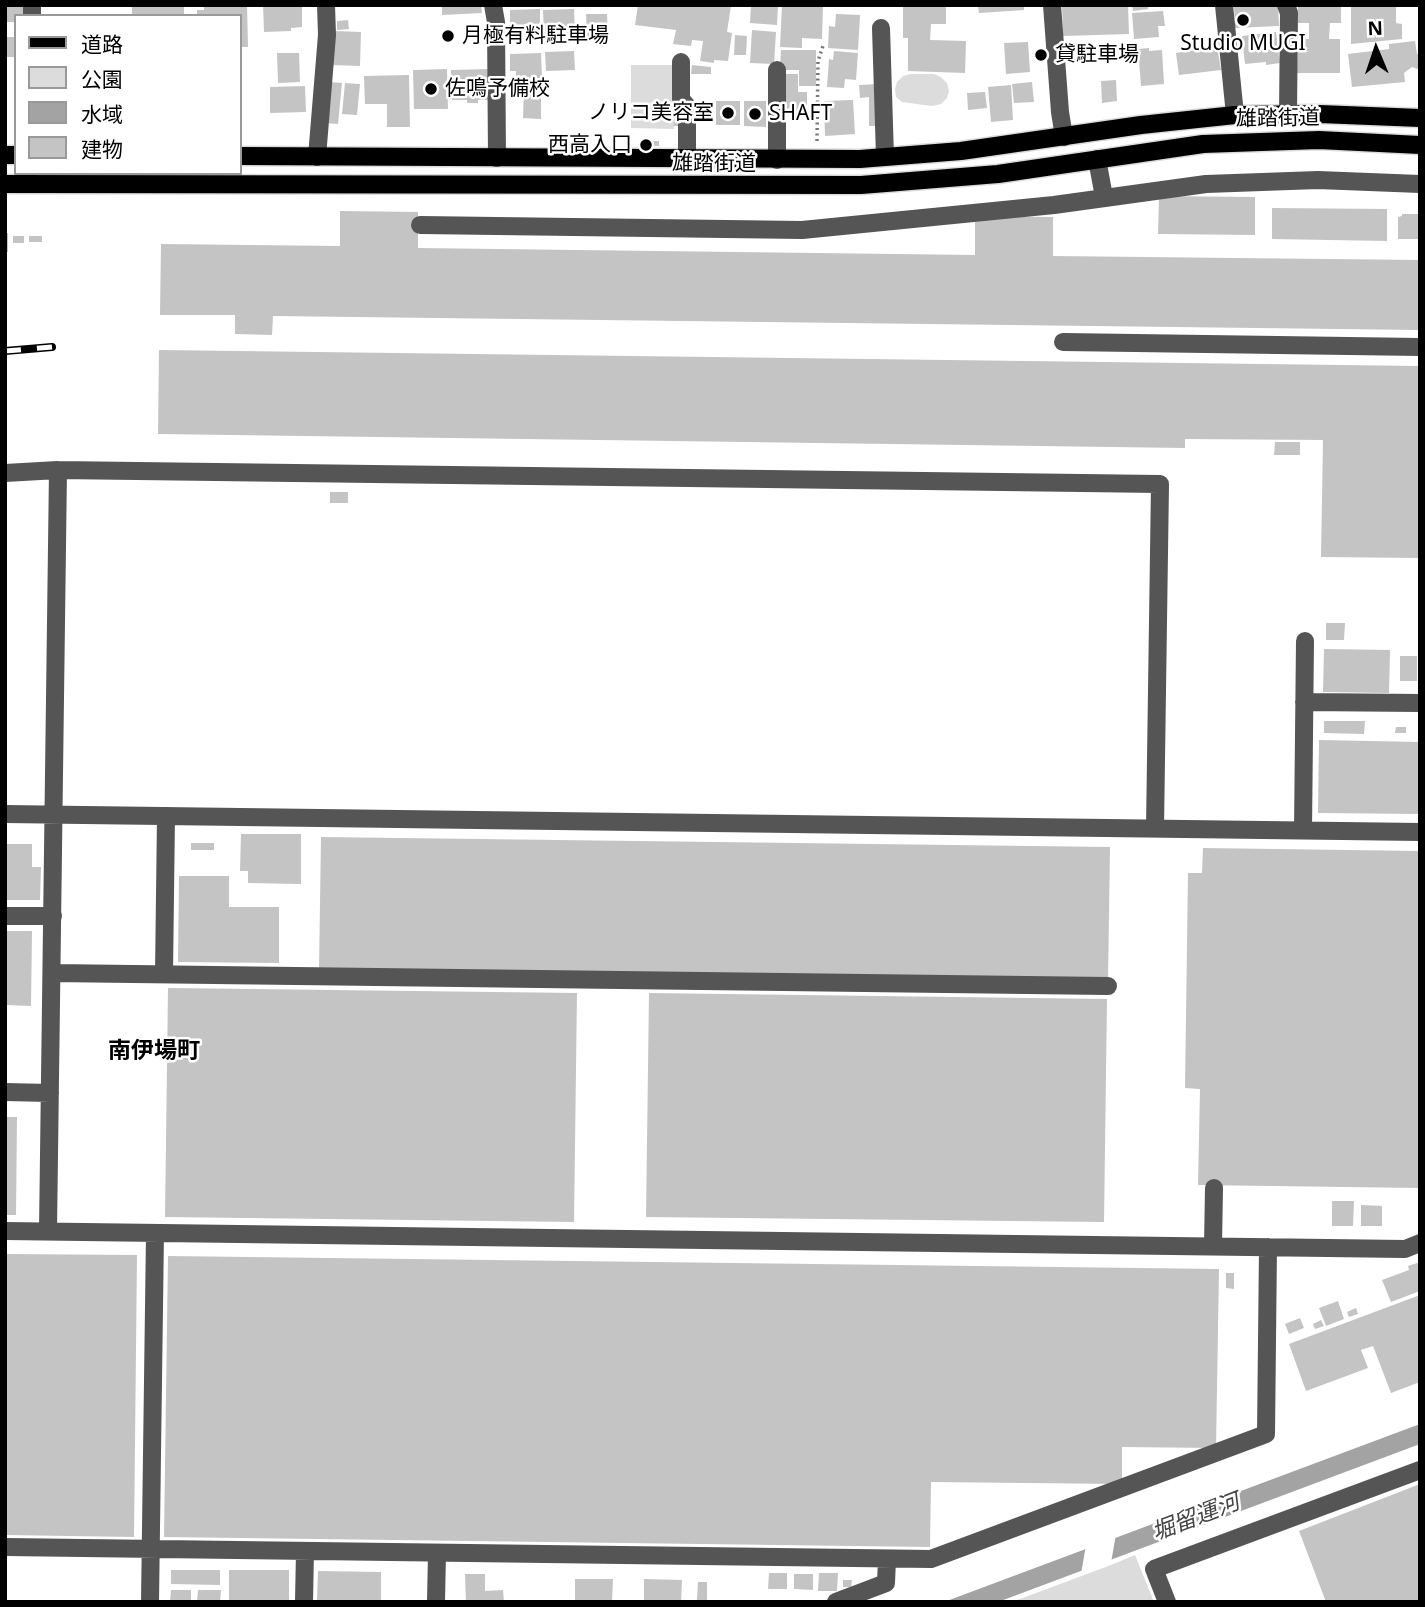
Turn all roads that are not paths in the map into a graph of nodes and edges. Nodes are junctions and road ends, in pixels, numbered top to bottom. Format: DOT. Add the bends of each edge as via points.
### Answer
graph roads {
  1 [pos="326,5"];
  2 [pos="493,5"];
  3 [pos="1052,5"];
  4 [pos="1224,5"];
  5 [pos="1286,5"];
  6 [pos="881,28"];
  7 [pos="681,62"];
  8 [pos="777,70"];
  9 [pos="1288,114"];
  10 [pos="1235,115"];
  11 [pos="1420,118"];
  12 [pos="1064,136"];
  13 [pos="1420,145"];
  14 [pos="242,156"];
  15 [pos="317,157"];
  16 [pos="885,157"];
  17 [pos="497,158"];
  18 [pos="687,159"];
  19 [pos="1097,159"];
  20 [pos="777,160"];
  21 [pos="5,184"];
  22 [pos="1420,184"];
  23 [pos="1104,197"];
  24 [pos="420,225"];
  25 [pos="1063,342"];
  26 [pos="1420,346"];
  27 [pos="58,470"];
  28 [pos="5,473"];
  29 [pos="1305,641"];
  30 [pos="1304,702"];
  31 [pos="1420,703"];
  32 [pos="5,814"];
  33 [pos="54,814"];
  34 [pos="166,816"];
  35 [pos="1155,828"];
  36 [pos="1303,830"];
  37 [pos="1420,832"];
  38 [pos="5,916"];
  39 [pos="52,916"];
  40 [pos="52,973"];
  41 [pos="164,974"];
  42 [pos="1108,986"];
  43 [pos="5,1092"];
  44 [pos="50,1093"];
  45 [pos="1214,1188"];
  46 [pos="5,1231"];
  47 [pos="48,1231"];
  48 [pos="155,1233"];
  49 [pos="1420,1243"];
  50 [pos="1213,1246"];
  51 [pos="1268,1247"];
  52 [pos="1420,1470"];
  53 [pos="5,1547"];
  54 [pos="151,1549"];
  55 [pos="305,1551"];
  56 [pos="437,1553"];
  57 [pos="887,1559"];
  58 [pos="150,1602"];
  59 [pos="304,1602"];
  60 [pos="436,1602"];
  61 [pos="836,1602"];
  62 [pos="1167,1602"];
  1 -- 15 [label="street"];
  2 -- 17 [label="street"];
  3 -- 12 [label="street"];
  4 -- 10 [label="street"];
  5 -- 9 [label="street"];
  6 -- 16 [label="street"];
  7 -- 18 [label="street"];
  8 -- 20 [label="street"];
  9 -- 10 [label="main road, 雄踏街道"];
  9 -- 11 [label="main road, 雄踏街道"];
  10 -- 12 [label="main road, 雄踏街道"];
  12 -- 16 [label="main road, 雄踏街道"];
  13 -- 19 [label="main road, 雄踏街道" via="1261,141"];
  14 -- 15 [label="main road, 雄踏街道"];
  15 -- 17 [label="main road, 雄踏街道"];
  16 -- 20 [label="main road, 雄踏街道"];
  17 -- 18 [label="main road, 雄踏街道"];
  18 -- 20 [label="main road, 雄踏街道"];
  19 -- 21 [label="main road, 雄踏街道" via="964,178 861,186"];
  19 -- 23 [label="street"];
  22 -- 23 [label="street" via="1253,181"];
  23 -- 24 [label="street" via="802,230"];
  25 -- 26 [label="street"];
  27 -- 28 [label="street"];
  27 -- 33 [label="street"];
  27 -- 35 [label="street" via="1160,484"];
  29 -- 30 [label="street"];
  30 -- 31 [label="street"];
  30 -- 36 [label="street"];
  32 -- 33 [label="street"];
  33 -- 34 [label="street"];
  33 -- 39 [label="street"];
  34 -- 35 [label="street"];
  34 -- 41 [label="street"];
  35 -- 36 [label="street"];
  36 -- 37 [label="street"];
  38 -- 39 [label="street"];
  39 -- 40 [label="street"];
  40 -- 41 [label="street"];
  40 -- 44 [label="street"];
  41 -- 42 [label="street"];
  43 -- 44 [label="street"];
  44 -- 47 [label="street"];
  45 -- 50 [label="street"];
  46 -- 47 [label="street"];
  47 -- 48 [label="street"];
  48 -- 50 [label="street"];
  48 -- 54 [label="street"];
  49 -- 51 [label="street" via="1405,1249"];
  50 -- 51 [label="street"];
  51 -- 57 [label="street" via="1266,1434 931,1559"];
  52 -- 62 [label="street" via="1154,1569"];
  53 -- 54 [label="street"];
  54 -- 55 [label="street"];
  54 -- 58 [label="street"];
  55 -- 56 [label="street"];
  55 -- 59 [label="street"];
  56 -- 57 [label="street"];
  56 -- 60 [label="street"];
  57 -- 61 [label="street" via="886,1583"];
}
